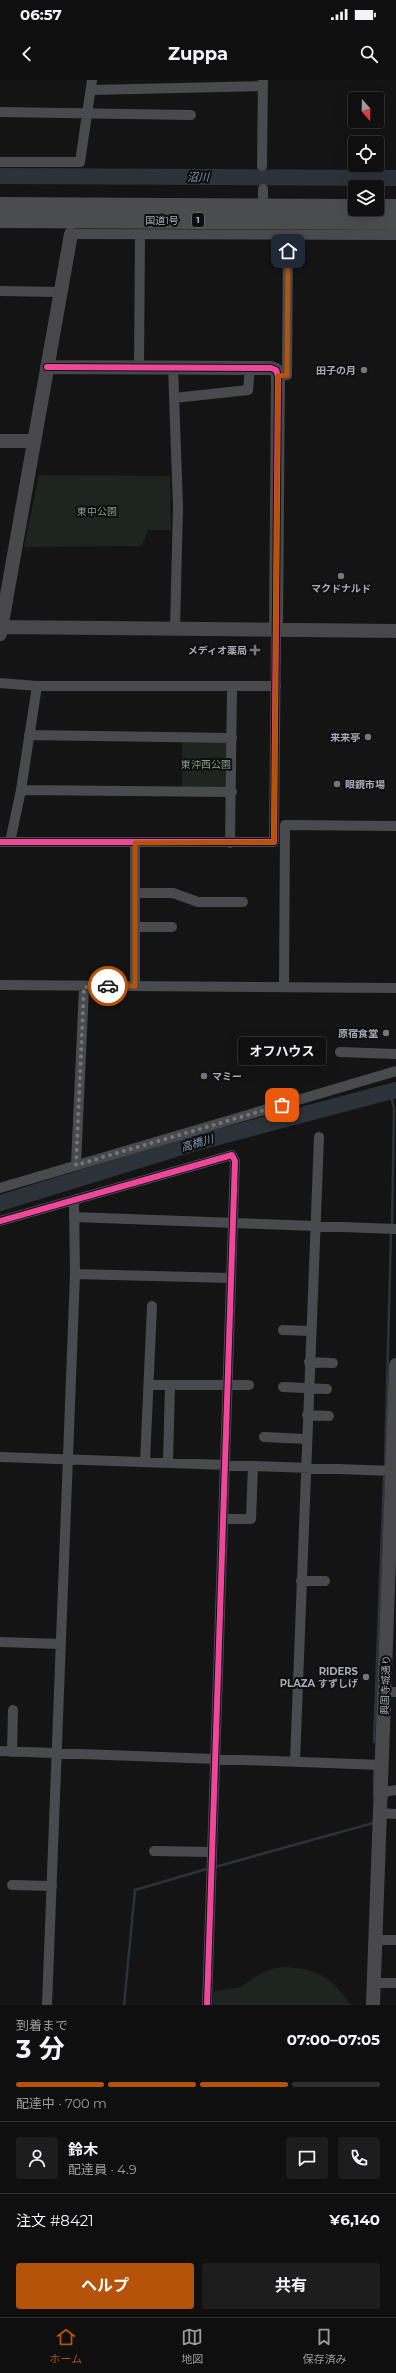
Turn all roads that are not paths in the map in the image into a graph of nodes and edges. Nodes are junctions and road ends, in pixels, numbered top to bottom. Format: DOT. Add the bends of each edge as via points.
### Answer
graph roads {
  1 [pos="263,83"];
  2 [pos="91,85"];
  3 [pos="0,112"];
  4 [pos="87,114"];
  5 [pos="190,115"];
  6 [pos="0,162"];
  7 [pos="262,166"];
  8 [pos="0,206"];
  9 [pos="348,208"];
  10 [pos="384,208"];
  11 [pos="396,208"];
  12 [pos="0,219"];
  13 [pos="396,221"];
  14 [pos="71,234"];
  15 [pos="140,234"];
  16 [pos="288,235"];
  17 [pos="396,235"];
  18 [pos="0,291"];
  19 [pos="60,292"];
  20 [pos="47,367"];
  21 [pos="139,367"];
  22 [pos="173,367"];
  23 [pos="250,368"];
  24 [pos="278,376"];
  25 [pos="174,398"];
  26 [pos="0,441"];
  27 [pos="33,441"];
  28 [pos="6,564"];
  29 [pos="175,628"];
  30 [pos="276,630"];
  31 [pos="1,631"];
  32 [pos="396,631"];
  33 [pos="0,683"];
  34 [pos="37,686"];
  35 [pos="232,686"];
  36 [pos="276,686"];
  37 [pos="29,735"];
  38 [pos="232,738"];
  39 [pos="21,790"];
  40 [pos="232,792"];
  41 [pos="396,826"];
  42 [pos="5,842"];
  43 [pos="230,842"];
  44 [pos="135,843"];
  45 [pos="136,893"];
  46 [pos="243,902"];
  47 [pos="135,927"];
  48 [pos="172,927"];
  49 [pos="0,985"];
  50 [pos="135,986"];
  51 [pos="84,987"];
  52 [pos="284,987"];
  53 [pos="396,988"];
  54 [pos="340,1052"];
  55 [pos="396,1054"];
  56 [pos="396,1071"];
  57 [pos="319,1137"];
  58 [pos="76,1165"];
  59 [pos="0,1188"];
  60 [pos="74,1200"];
  61 [pos="74,1217"];
  62 [pos="0,1221"];
  63 [pos="232,1221"];
  64 [pos="314,1225"];
  65 [pos="392,1228"];
  66 [pos="75,1274"];
  67 [pos="231,1278"];
  68 [pos="152,1306"];
  69 [pos="283,1330"];
  70 [pos="310,1331"];
  71 [pos="309,1362"];
  72 [pos="333,1363"];
  73 [pos="396,1365"];
  74 [pos="170,1385"];
  75 [pos="227,1385"];
  76 [pos="249,1385"];
  77 [pos="149,1386"];
  78 [pos="283,1387"];
  79 [pos="308,1388"];
  80 [pos="327,1389"];
  81 [pos="307,1416"];
  82 [pos="329,1416"];
  83 [pos="264,1437"];
  84 [pos="306,1439"];
  85 [pos="0,1457"];
  86 [pos="68,1459"];
  87 [pos="145,1462"];
  88 [pos="168,1463"];
  89 [pos="224,1465"];
  90 [pos="253,1466"];
  91 [pos="306,1467"];
  92 [pos="394,1471"];
  93 [pos="223,1519"];
  94 [pos="393,1569"];
  95 [pos="301,1581"];
  96 [pos="325,1581"];
  97 [pos="0,1642"];
  98 [pos="61,1644"];
  99 [pos="391,1660"];
  100 [pos="390,1692"];
  101 [pos="14,1710"];
  102 [pos="0,1751"];
  103 [pos="12,1752"];
  104 [pos="56,1753"];
  105 [pos="215,1759"];
  106 [pos="295,1762"];
  107 [pos="382,1764"];
  108 [pos="396,1790"];
  109 [pos="380,1793"];
  110 [pos="379,1813"];
  111 [pos="396,1814"];
  112 [pos="154,1851"];
  113 [pos="212,1857"];
  114 [pos="12,1885"];
  115 [pos="52,1886"];
  116 [pos="376,1940"];
  117 [pos="396,1940"];
  118 [pos="373,1983"];
  119 [pos="396,1984"];
  120 [pos="47,2005"];
  121 [pos="207,2005"];
  122 [pos="373,2005"];
  1 -- 2 [label="street"];
  1 -- 7 [label="street"];
  2 -- 4 [label="street"];
  3 -- 4 [label="street"];
  4 -- 5 [label="street"];
  4 -- 6 [label="street" via="80,162"];
  8 -- 9 [label="highway, 国道1号 / 1"];
  10 -- 11 [label="highway"];
  12 -- 13 [label="highway, 国道1号 / 1"];
  14 -- 15 [label="street"];
  14 -- 19 [label="street"];
  15 -- 16 [label="street"];
  15 -- 21 [label="street"];
  16 -- 17 [label="street"];
  16 -- 24 [label="street" via="287,375"];
  18 -- 19 [label="street"];
  19 -- 20 [label="street"];
  20 -- 21 [label="street"];
  20 -- 27 [label="street"];
  21 -- 22 [label="street"];
  22 -- 23 [label="street"];
  22 -- 25 [label="street"];
  23 -- 24 [label="street" via="271,368 276,370"];
  23 -- 25 [label="street" via="248,390"];
  24 -- 30 [label="street"];
  25 -- 29 [label="street" via="178,507"];
  26 -- 27 [label="street"];
  27 -- 28 [label="street"];
  28 -- 31 [label="street"];
  29 -- 30 [label="street"];
  29 -- 31 [label="street"];
  30 -- 32 [label="street"];
  30 -- 36 [label="street"];
  33 -- 34 [label="street"];
  34 -- 35 [label="street"];
  34 -- 37 [label="street"];
  35 -- 36 [label="street"];
  35 -- 38 [label="street"];
  36 -- 43 [label="street" via="274,842"];
  37 -- 38 [label="street"];
  37 -- 39 [label="street"];
  38 -- 40 [label="street"];
  39 -- 40 [label="street"];
  39 -- 42 [label="street"];
  40 -- 43 [label="street"];
  41 -- 52 [label="street" via="285,825"];
  42 -- 44 [label="street"];
  43 -- 44 [label="street"];
  44 -- 45 [label="street"];
  45 -- 46 [label="street" via="173,893 198,902"];
  45 -- 47 [label="street"];
  47 -- 48 [label="street"];
  47 -- 50 [label="street"];
  49 -- 51 [label="street"];
  50 -- 51 [label="street"];
  50 -- 52 [label="street"];
  51 -- 58 [label="street"];
  52 -- 53 [label="street"];
  54 -- 55 [label="street"];
  56 -- 58 [label="street"];
  57 -- 64 [label="street"];
  58 -- 59 [label="street"];
  60 -- 61 [label="street"];
  60 -- 62 [label="street"];
  60 -- 63 [label="street" via="232,1155 235,1161"];
  61 -- 63 [label="street"];
  61 -- 66 [label="street"];
  63 -- 64 [label="street"];
  63 -- 67 [label="street"];
  64 -- 65 [label="street"];
  64 -- 70 [label="street"];
  66 -- 67 [label="street"];
  66 -- 86 [label="street"];
  67 -- 75 [label="street"];
  68 -- 77 [label="street"];
  69 -- 70 [label="street"];
  70 -- 71 [label="street"];
  71 -- 72 [label="street"];
  71 -- 79 [label="street"];
  73 -- 92 [label="street, 興国寺城通り"];
  74 -- 75 [label="street"];
  74 -- 77 [label="street"];
  74 -- 88 [label="street"];
  75 -- 76 [label="street"];
  75 -- 89 [label="street"];
  77 -- 87 [label="street"];
  78 -- 79 [label="street"];
  79 -- 80 [label="street"];
  79 -- 81 [label="street"];
  81 -- 82 [label="street"];
  81 -- 84 [label="street"];
  83 -- 84 [label="street"];
  84 -- 91 [label="street"];
  85 -- 86 [label="street"];
  86 -- 87 [label="street"];
  86 -- 98 [label="street"];
  87 -- 88 [label="street"];
  88 -- 89 [label="street"];
  89 -- 90 [label="street"];
  89 -- 93 [label="street"];
  90 -- 91 [label="street"];
  90 -- 93 [label="street" via="251,1519"];
  91 -- 92 [label="street"];
  91 -- 95 [label="street"];
  92 -- 94 [label="street, 興国寺城通り"];
  93 -- 105 [label="street"];
  94 -- 99 [label="street, 興国寺城通り"];
  95 -- 96 [label="street"];
  95 -- 106 [label="street"];
  97 -- 98 [label="street"];
  98 -- 104 [label="street"];
  99 -- 100 [label="street, 興国寺城通り"];
  100 -- 107 [label="street, 興国寺城通り"];
  101 -- 103 [label="street"];
  102 -- 103 [label="street"];
  103 -- 104 [label="street"];
  104 -- 105 [label="street"];
  104 -- 115 [label="street"];
  105 -- 106 [label="street"];
  105 -- 113 [label="street"];
  106 -- 107 [label="street"];
  107 -- 109 [label="street, 興国寺城通り"];
  108 -- 109 [label="street"];
  109 -- 110 [label="street, 興国寺城通り"];
  110 -- 111 [label="street"];
  110 -- 116 [label="street, 興国寺城通り"];
  112 -- 113 [label="street"];
  113 -- 121 [label="street"];
  114 -- 115 [label="street"];
  115 -- 120 [label="street"];
  116 -- 117 [label="street"];
  116 -- 118 [label="street, 興国寺城通り"];
  118 -- 119 [label="street"];
  118 -- 122 [label="street, 興国寺城通り"];
}
